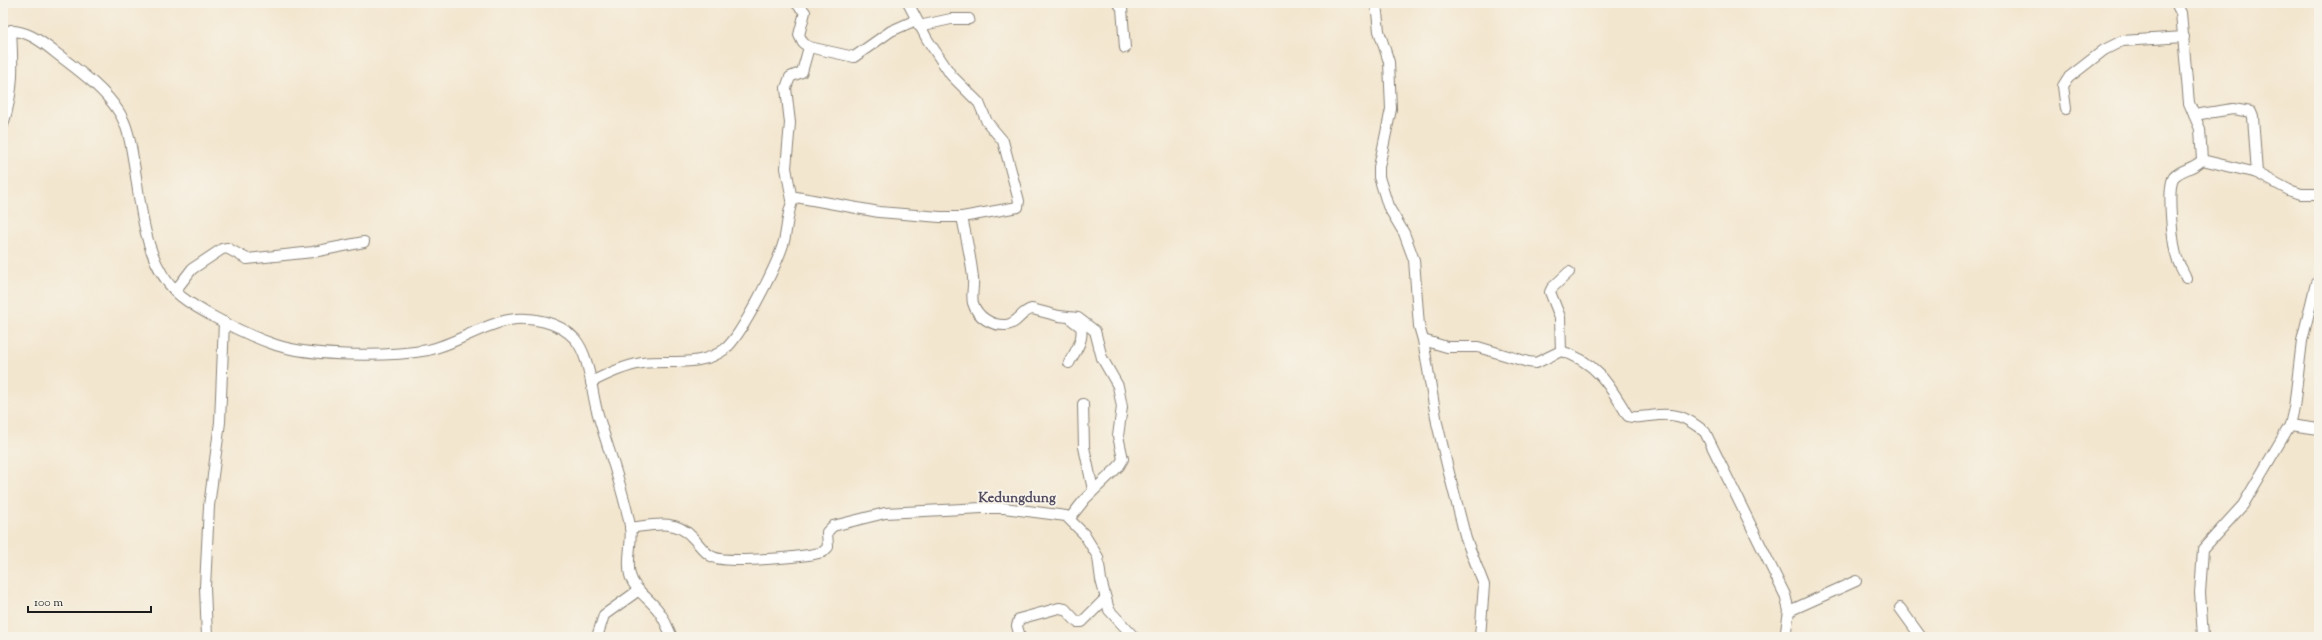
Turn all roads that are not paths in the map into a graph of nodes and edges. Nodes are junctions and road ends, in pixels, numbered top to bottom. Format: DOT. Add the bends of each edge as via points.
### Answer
graph roads {
  1 [pos="796,3"];
  2 [pos="908,3"];
  3 [pos="1118,3"];
  4 [pos="1376,3"];
  5 [pos="2176,3"];
  6 [pos="969,19"];
  7 [pos="917,23"];
  8 [pos="7,31"];
  9 [pos="2184,37"];
  10 [pos="809,47"];
  11 [pos="1125,48"];
  12 [pos="2066,109"];
  13 [pos="2194,115"];
  14 [pos="3,125"];
  15 [pos="2202,160"];
  16 [pos="2257,173"];
  17 [pos="2319,194"];
  18 [pos="792,200"];
  19 [pos="962,217"];
  20 [pos="364,242"];
  21 [pos="1569,272"];
  22 [pos="2186,278"];
  23 [pos="2316,283"];
  24 [pos="175,291"];
  25 [pos="1067,317"];
  26 [pos="224,322"];
  27 [pos="1423,340"];
  28 [pos="1561,351"];
  29 [pos="1069,363"];
  30 [pos="591,382"];
  31 [pos="1083,404"];
  32 [pos="2290,425"];
  33 [pos="2319,429"];
  34 [pos="1093,490"];
  35 [pos="1070,518"];
  36 [pos="630,528"];
  37 [pos="1856,581"];
  38 [pos="639,590"];
  39 [pos="1105,599"];
  40 [pos="1900,608"];
  41 [pos="1788,611"];
  42 [pos="207,637"];
  43 [pos="597,637"];
  44 [pos="672,637"];
  45 [pos="1020,637"];
  46 [pos="1134,637"];
  47 [pos="1480,637"];
  48 [pos="1785,637"];
  49 [pos="1920,637"];
  50 [pos="2204,637"];
  1 -- 10 [label="street" via="805,12 799,35"];
  2 -- 7 [label="street"];
  3 -- 11 [label="street" via="1122,8"];
  4 -- 27 [label="street" via="1379,31 1389,62 1391,109 1379,177 1388,206 1404,233 1414,260 1419,326"];
  5 -- 9 [label="street" via="2181,13"];
  6 -- 7 [label="street"];
  7 -- 10 [label="street" via="891,31 854,57"];
  7 -- 19 [label="street" via="951,75 979,103 987,122 1003,141 1019,201 1015,208"];
  8 -- 14 [label="street" via="13,66 12,94"];
  8 -- 24 [label="street" via="23,32 42,42 100,89 119,112 129,137 151,249"];
  9 -- 12 [label="street" via="2122,42 2104,50 2068,78 2064,86"];
  9 -- 13 [label="street" via="2189,103"];
  10 -- 18 [label="street" via="802,72 790,77 786,88 790,123 786,175"];
  13 -- 15 [label="street" via="2202,139"];
  13 -- 16 [label="street" via="2233,110 2251,112"];
  15 -- 16 [label="street"];
  15 -- 22 [label="street" via="2195,167 2177,174 2170,184 2175,248"];
  16 -- 17 [label="street" via="2289,190 2301,194"];
  18 -- 19 [label="street" via="798,197 880,212"];
  18 -- 30 [label="street" via="778,258 739,335 728,346 702,359 630,366"];
  19 -- 25 [label="street" via="973,278 973,303 980,315 988,321 1005,325 1011,324 1032,309"];
  20 -- 24 [label="street" via="313,252 247,260 227,248 222,249 192,269"];
  21 -- 28 [label="street" via="1550,292 1560,317"];
  23 -- 32 [label="street" via="2302,341"];
  24 -- 26 [label="street"];
  25 -- 29 [label="street" via="1081,327 1082,332 1080,343"];
  25 -- 34 [label="street" via="1083,321 1095,331 1102,358 1118,386 1122,407 1118,436 1123,459"];
  26 -- 30 [label="street" via="280,346 306,351 368,355 426,350 493,325 510,320 529,319 555,326 574,338 581,349"];
  26 -- 42 [label="street" via="220,422 209,506 205,588"];
  27 -- 28 [label="street" via="1446,347 1478,347 1536,363"];
  27 -- 47 [label="street" via="1437,423 1449,473 1466,539 1484,585"];
  28 -- 41 [label="street" via="1576,355 1597,370 1628,416 1675,414 1691,421 1705,432 1785,595"];
  30 -- 36 [label="street"];
  31 -- 34 [label="street" via="1084,447"];
  32 -- 33 [label="street"];
  32 -- 50 [label="street" via="2243,505 2203,549 2200,593"];
  34 -- 35 [label="street"];
  35 -- 36 [label="street" via="1060,514 1004,508 885,513 833,526 827,532 828,547 823,552 728,560 712,557 691,536 673,525 666,523"];
  35 -- 39 [label="street" via="1084,534 1098,558"];
  36 -- 38 [label="street" via="629,567 631,578"];
  37 -- 41 [label="street"];
  38 -- 43 [label="street" via="604,615"];
  38 -- 44 [label="street" via="652,601 662,615"];
  39 -- 45 [label="street" via="1082,622 1077,622 1065,609 1059,608 1019,619 1017,626"];
  39 -- 46 [label="street" via="1109,610"];
  40 -- 49 [label="street"];
  41 -- 48 [label="street"];
}
